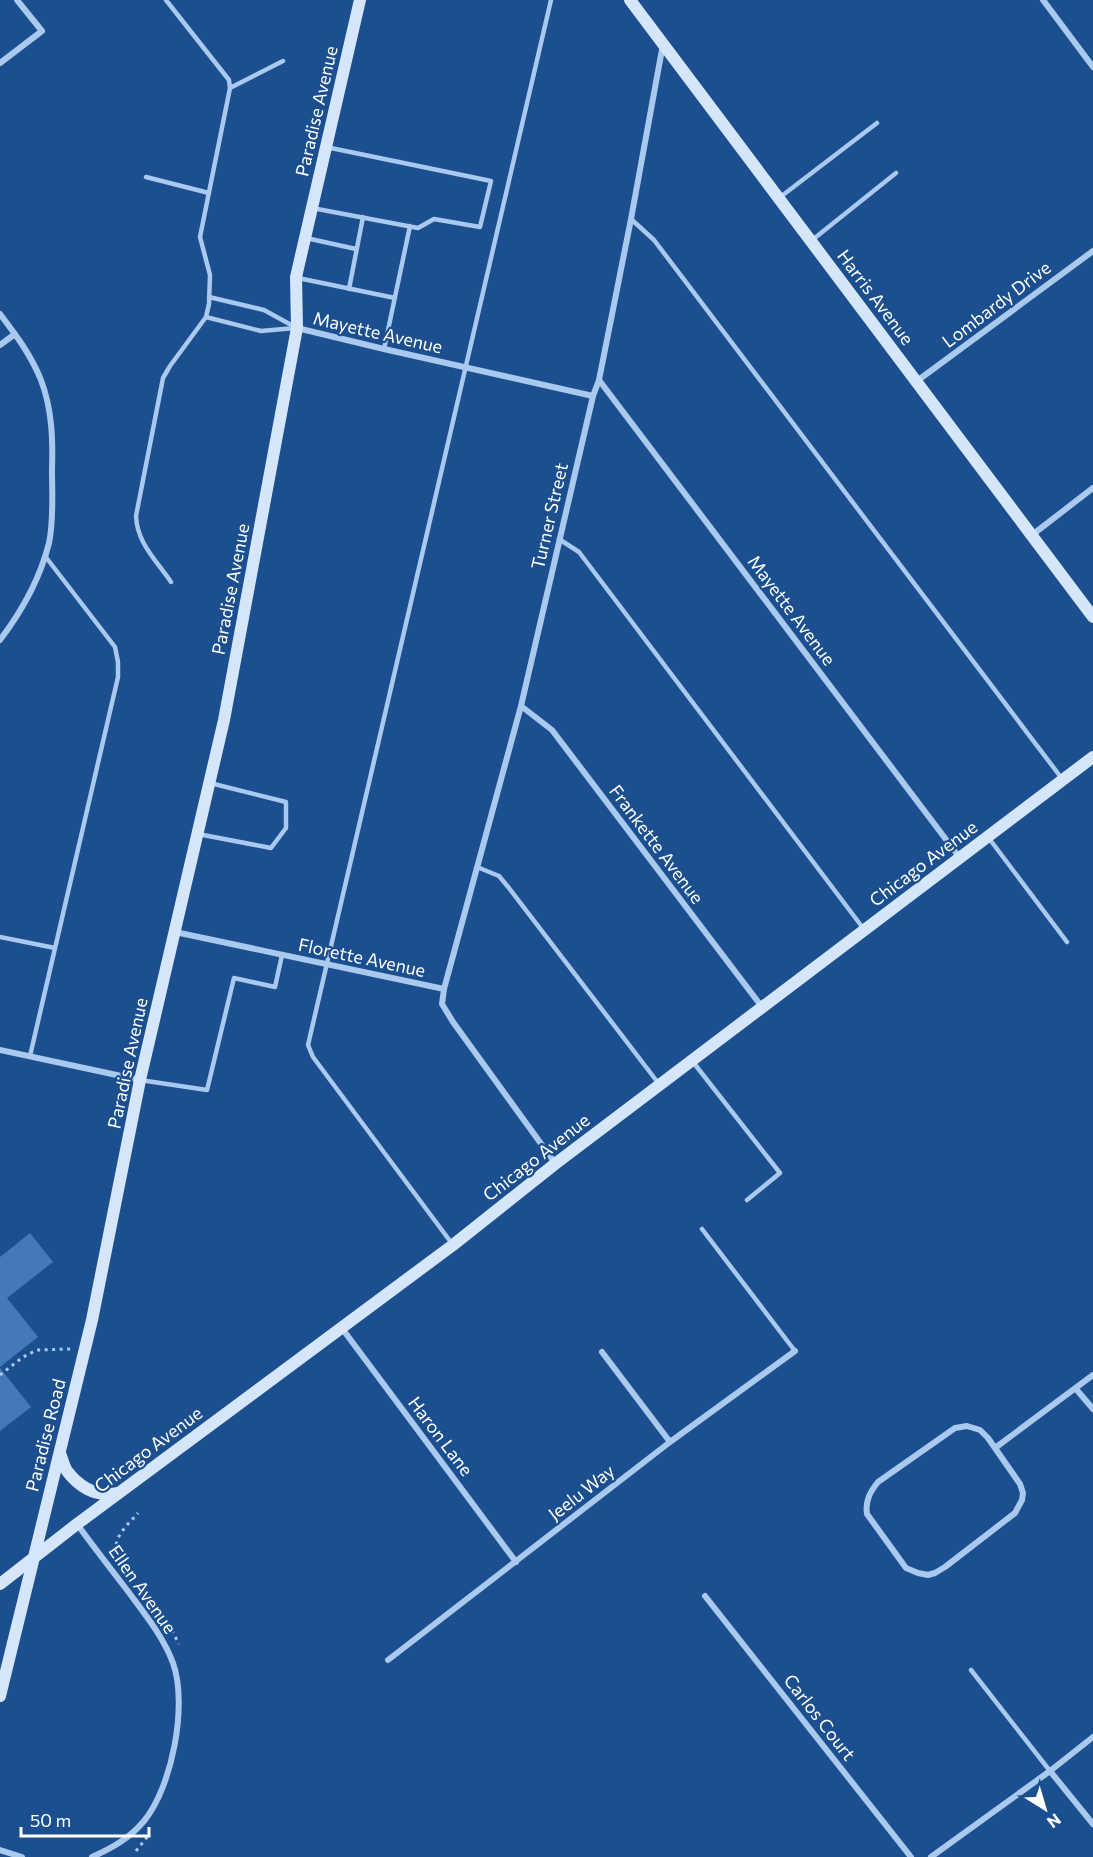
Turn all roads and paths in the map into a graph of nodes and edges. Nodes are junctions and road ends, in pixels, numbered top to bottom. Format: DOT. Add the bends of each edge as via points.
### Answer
graph roads {
  1 [pos="17,0"];
  2 [pos="166,0"];
  3 [pos="360,0"];
  4 [pos="551,0"];
  5 [pos="630,0"];
  6 [pos="1043,0"];
  7 [pos="663,44"];
  8 [pos="283,61"];
  9 [pos="0,63"];
  10 [pos="1093,68"];
  11 [pos="230,88"];
  12 [pos="878,123"];
  13 [pos="326,147"];
  14 [pos="896,173"];
  15 [pos="146,177"];
  16 [pos="209,193"];
  17 [pos="779,198"];
  18 [pos="312,207"];
  19 [pos="363,217"];
  20 [pos="631,219"];
  21 [pos="410,226"];
  22 [pos="305,238"];
  23 [pos="811,241"];
  24 [pos="357,249"];
  25 [pos="1093,251"];
  26 [pos="296,277"];
  27 [pos="350,289"];
  28 [pos="209,297"];
  29 [pos="395,298"];
  30 [pos="0,314"];
  31 [pos="206,317"];
  32 [pos="297,328"];
  33 [pos="15,334"];
  34 [pos="0,345"];
  35 [pos="384,349"];
  36 [pos="465,367"];
  37 [pos="599,380"];
  38 [pos="916,382"];
  39 [pos="593,396"];
  40 [pos="1093,488"];
  41 [pos="1032,535"];
  42 [pos="559,539"];
  43 [pos="45,556"];
  44 [pos="171,582"];
  45 [pos="1093,616"];
  46 [pos="0,640"];
  47 [pos="521,706"];
  48 [pos="1093,757"];
  49 [pos="1063,780"];
  50 [pos="209,783"];
  51 [pos="198,834"];
  52 [pos="988,837"];
  53 [pos="960,858"];
  54 [pos="477,867"];
  55 [pos="864,930"];
  56 [pos="175,932"];
  57 [pos="0,937"];
  58 [pos="1067,942"];
  59 [pos="55,948"];
  60 [pos="282,955"];
  61 [pos="326,964"];
  62 [pos="444,989"];
  63 [pos="762,1007"];
  64 [pos="0,1050"];
  65 [pos="30,1056"];
  66 [pos="692,1060"];
  67 [pos="140,1080"];
  68 [pos="660,1085"];
  69 [pos="555,1164"];
  70 [pos="120,1182"];
  71 [pos="747,1200"];
  72 [pos="702,1229"];
  73 [pos="453,1245"];
  74 [pos="341,1327"];
  75 [pos="85,1348"];
  76 [pos="795,1351"];
  77 [pos="602,1352"];
  78 [pos="0,1375"];
  79 [pos="1093,1375"];
  80 [pos="1076,1389"];
  81 [pos="1093,1409"];
  82 [pos="670,1442"];
  83 [pos="995,1448"];
  84 [pos="60,1452"];
  85 [pos="119,1493"];
  86 [pos="77,1524"];
  87 [pos="34,1556"];
  88 [pos="516,1562"];
  89 [pos="0,1584"];
  90 [pos="705,1596"];
  91 [pos="388,1660"];
  92 [pos="971,1670"];
  93 [pos="2,1676"];
  94 [pos="0,1696"];
  95 [pos="1093,1737"];
  96 [pos="1050,1771"];
  97 [pos="1093,1824"];
  98 [pos="0,1850"];
  99 [pos="22,1857"];
  100 [pos="92,1857"];
  101 [pos="911,1857"];
  102 [pos="931,1857"];
  1 -- 9 [label="street" via="42,31"];
  2 -- 11 [label="lane" via="229,80"];
  3 -- 13 [label="street, Paradise Avenue"];
  4 -- 36 [label="lane"];
  5 -- 7 [label="street, Harris Avenue"];
  6 -- 10 [label="street"];
  7 -- 17 [label="street, Harris Avenue"];
  7 -- 20 [label="street, Turner Street"];
  8 -- 11 [label="lane"];
  11 -- 16 [label="lane"];
  12 -- 17 [label="lane"];
  13 -- 18 [label="street, Paradise Avenue"];
  13 -- 21 [label="lane" via="491,181 480,227 434,219 418,228"];
  14 -- 23 [label="lane"];
  15 -- 16 [label="lane"];
  16 -- 28 [label="lane" via="200,237 210,275"];
  17 -- 23 [label="street, Harris Avenue"];
  18 -- 19 [label="lane"];
  18 -- 22 [label="street, Paradise Avenue"];
  19 -- 21 [label="lane"];
  19 -- 24 [label="lane"];
  20 -- 37 [label="street, Turner Street"];
  20 -- 49 [label="lane" via="654,240"];
  21 -- 29 [label="lane"];
  22 -- 24 [label="lane"];
  22 -- 26 [label="street, Paradise Avenue"];
  23 -- 38 [label="street, Harris Avenue"];
  24 -- 27 [label="lane"];
  25 -- 38 [label="street, Lombardy Drive"];
  26 -- 27 [label="lane"];
  26 -- 32 [label="street, Paradise Avenue"];
  27 -- 29 [label="lane"];
  28 -- 31 [label="lane"];
  28 -- 32 [label="lane" via="264,310"];
  29 -- 35 [label="lane"];
  30 -- 33 [label="street"];
  31 -- 32 [label="lane" via="261,331"];
  31 -- 44 [label="lane" via="163,378 136,516 136,529 143,543"];
  32 -- 35 [label="street, Mayette Avenue"];
  32 -- 50 [label="street, Paradise Avenue"];
  33 -- 34 [label="street"];
  33 -- 43 [label="street" via="42,382 53,437 51,519"];
  35 -- 36 [label="street, Mayette Avenue"];
  36 -- 39 [label="street, Mayette Avenue"];
  36 -- 61 [label="lane"];
  37 -- 39 [label="street, Turner Street"];
  37 -- 53 [label="street, Mayette Avenue"];
  38 -- 41 [label="street, Harris Avenue"];
  39 -- 42 [label="street, Turner Street"];
  40 -- 41 [label="street"];
  41 -- 45 [label="street, Harris Avenue"];
  42 -- 47 [label="street, Turner Street"];
  42 -- 55 [label="lane" via="579,552"];
  43 -- 46 [label="street" via="27,599"];
  43 -- 59 [label="lane" via="115,647 118,662 118,677"];
  47 -- 54 [label="street, Turner Street"];
  47 -- 63 [label="street, Frankette Avenue" via="552,730"];
  48 -- 49 [label="street, Chicago Avenue"];
  49 -- 52 [label="street, Chicago Avenue"];
  50 -- 51 [label="street, Paradise Avenue"];
  50 -- 51 [label="lane" via="286,801 286,828 271,848"];
  51 -- 56 [label="street, Paradise Avenue"];
  52 -- 53 [label="street, Chicago Avenue"];
  52 -- 58 [label="lane"];
  53 -- 55 [label="street, Chicago Avenue"];
  54 -- 62 [label="street, Turner Street"];
  54 -- 68 [label="lane" via="499,876"];
  55 -- 63 [label="street, Chicago Avenue"];
  56 -- 60 [label="street, Florette Avenue"];
  56 -- 67 [label="street, Paradise Avenue"];
  57 -- 59 [label="lane"];
  59 -- 65 [label="lane"];
  60 -- 61 [label="street, Florette Avenue"];
  60 -- 67 [label="lane" via="275,987 234,978 207,1090"];
  61 -- 62 [label="street, Florette Avenue"];
  61 -- 73 [label="lane" via="308,1045 313,1057"];
  62 -- 69 [label="street, Florette Avenue" via="442,1004 453,1022"];
  63 -- 66 [label="street, Chicago Avenue"];
  64 -- 65 [label="street"];
  65 -- 67 [label="street"];
  66 -- 68 [label="street, Chicago Avenue"];
  66 -- 71 [label="lane" via="780,1173"];
  67 -- 70 [label="street, Paradise Avenue"];
  68 -- 69 [label="street, Chicago Avenue"];
  69 -- 73 [label="street, Chicago Avenue"];
  70 -- 75 [label="street, Paradise Road"];
  72 -- 76 [label="lane"];
  73 -- 74 [label="street, Chicago Avenue"];
  74 -- 85 [label="street, Chicago Avenue"];
  74 -- 88 [label="street, Haron Lane"];
  75 -- 78 [label="path" via="37,1350"];
  75 -- 84 [label="street, Paradise Road"];
  76 -- 82 [label="street, Jeelu Way"];
  77 -- 82 [label="street"];
  79 -- 80 [label="street"];
  80 -- 81 [label="street"];
  80 -- 83 [label="street"];
  82 -- 88 [label="street, Jeelu Way"];
  83 -- 83 [label="street" via="1023,1493 1015,1513 935,1573 928,1575 906,1568 867,1514 871,1491 955,1428 968,1426 980,1430"];
  84 -- 85 [label="street" via="67,1470 88,1490 105,1496"];
  84 -- 87 [label="street, Paradise Road"];
  85 -- 86 [label="street, Chicago Avenue"];
  86 -- 87 [label="street, Chicago Avenue"];
  86 -- 100 [label="street, Ellen Avenue" via="152,1623 173,1664 179,1688 168,1776 158,1800 126,1838"];
  87 -- 89 [label="street, Chicago Avenue"];
  87 -- 93 [label="street, Paradise Road"];
  88 -- 91 [label="street, Jeelu Way"];
  90 -- 101 [label="street, Carlos Court"];
  92 -- 96 [label="lane"];
  93 -- 94 [label="street, Paradise Road"];
  95 -- 96 [label="street"];
  96 -- 97 [label="street"];
  96 -- 102 [label="street"];
  98 -- 99 [label="street"];
}
